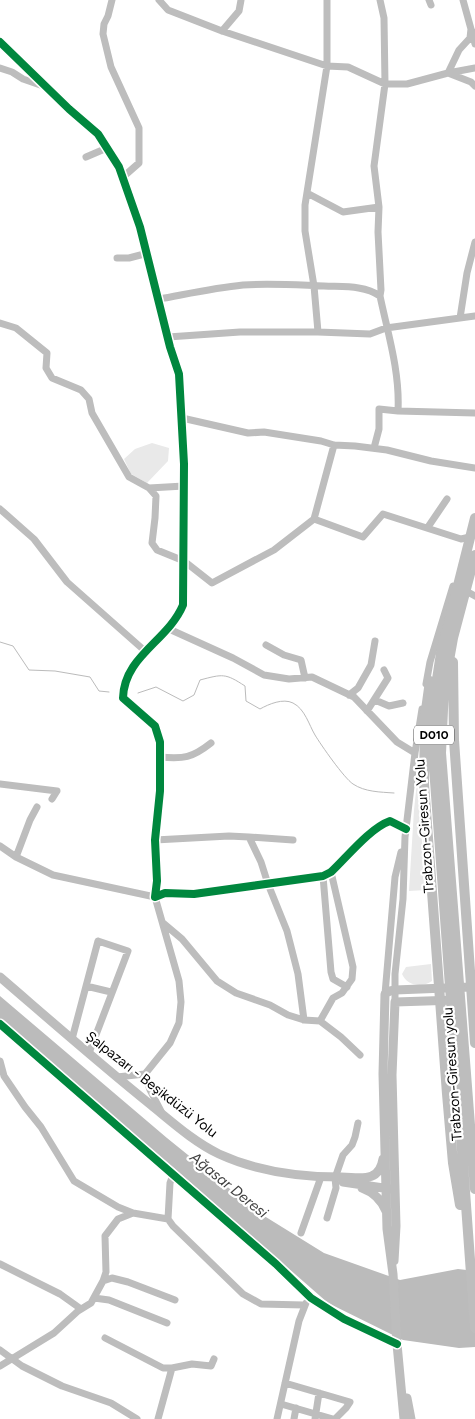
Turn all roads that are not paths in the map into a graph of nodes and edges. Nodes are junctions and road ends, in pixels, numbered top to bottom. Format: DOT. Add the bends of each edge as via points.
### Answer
graph roads {
  1 [pos="112,0"];
  2 [pos="159,0"];
  3 [pos="241,0"];
  4 [pos="327,0"];
  5 [pos="380,0"];
  6 [pos="463,0"];
  7 [pos="472,28"];
  8 [pos="222,30"];
  9 [pos="0,42"];
  10 [pos="475,44"];
  11 [pos="327,66"];
  12 [pos="0,68"];
  13 [pos="475,68"];
  14 [pos="448,73"];
  15 [pos="385,84"];
  16 [pos="475,86"];
  17 [pos="50,89"];
  18 [pos="107,148"];
  19 [pos="86,157"];
  20 [pos="123,177"];
  21 [pos="307,193"];
  22 [pos="379,208"];
  23 [pos="475,242"];
  24 [pos="148,253"];
  25 [pos="117,258"];
  26 [pos="314,286"];
  27 [pos="380,296"];
  28 [pos="159,299"];
  29 [pos="475,316"];
  30 [pos="460,318"];
  31 [pos="0,323"];
  32 [pos="386,328"];
  33 [pos="318,332"];
  34 [pos="168,337"];
  35 [pos="398,412"];
  36 [pos="475,413"];
  37 [pos="182,418"];
  38 [pos="334,445"];
  39 [pos="374,448"];
  40 [pos="475,468"];
  41 [pos="184,486"];
  42 [pos="149,488"];
  43 [pos="447,499"];
  44 [pos="0,509"];
  45 [pos="475,518"];
  46 [pos="314,519"];
  47 [pos="428,527"];
  48 [pos="470,537"];
  49 [pos="475,555"];
  50 [pos="184,561"];
  51 [pos="453,586"];
  52 [pos="470,594"];
  53 [pos="169,629"];
  54 [pos="453,638"];
  55 [pos="375,641"];
  56 [pos="266,645"];
  57 [pos="145,651"];
  58 [pos="384,670"];
  59 [pos="304,678"];
  60 [pos="349,695"];
  61 [pos="374,700"];
  62 [pos="403,703"];
  63 [pos="367,712"];
  64 [pos="212,743"];
  65 [pos="415,753"];
  66 [pos="160,757"];
  67 [pos="0,784"];
  68 [pos="52,799"];
  69 [pos="38,807"];
  70 [pos="405,833"];
  71 [pos="249,837"];
  72 [pos="155,840"];
  73 [pos="294,840"];
  74 [pos="0,846"];
  75 [pos="16,857"];
  76 [pos="331,872"];
  77 [pos="323,876"];
  78 [pos="268,884"];
  79 [pos="156,897"];
  80 [pos="163,923"];
  81 [pos="452,957"];
  82 [pos="0,978"];
  83 [pos="86,986"];
  84 [pos="347,987"];
  85 [pos="471,987"];
  86 [pos="440,989"];
  87 [pos="395,990"];
  88 [pos="111,992"];
  89 [pos="385,994"];
  90 [pos="472,999"];
  91 [pos="440,1001"];
  92 [pos="394,1002"];
  93 [pos="304,1020"];
  94 [pos="320,1021"];
  95 [pos="0,1024"];
  96 [pos="458,1037"];
  97 [pos="72,1039"];
  98 [pos="475,1043"];
  99 [pos="88,1053"];
  100 [pos="360,1054"];
  101 [pos="0,1061"];
  102 [pos="145,1074"];
  103 [pos="117,1077"];
  104 [pos="162,1114"];
  105 [pos="358,1123"];
  106 [pos="384,1151"];
  107 [pos="173,1175"];
  108 [pos="321,1176"];
  109 [pos="342,1179"];
  110 [pos="389,1186"];
  111 [pos="475,1189"];
  112 [pos="133,1213"];
  113 [pos="387,1213"];
  114 [pos="327,1218"];
  115 [pos="168,1219"];
  116 [pos="301,1233"];
  117 [pos="0,1264"];
  118 [pos="471,1270"];
  119 [pos="394,1274"];
  120 [pos="103,1281"];
  121 [pos="94,1298"];
  122 [pos="311,1298"];
  123 [pos="174,1300"];
  124 [pos="304,1305"];
  125 [pos="81,1309"];
  126 [pos="167,1323"];
  127 [pos="475,1328"];
  128 [pos="105,1338"];
  129 [pos="396,1341"];
  130 [pos="0,1350"];
  131 [pos="11,1359"];
  132 [pos="214,1359"];
  133 [pos="0,1366"];
  134 [pos="172,1368"];
  135 [pos="285,1383"];
  136 [pos="319,1393"];
  137 [pos="281,1404"];
  138 [pos="296,1408"];
  139 [pos="315,1416"];
  140 [pos="137,1419"];
  141 [pos="158,1419"];
  142 [pos="277,1419"];
  143 [pos="294,1419"];
  144 [pos="334,1419"];
  145 [pos="404,1419"];
  146 [pos="411,1419"];
  1 -- 20 [label="street" via="103,34 111,67 139,128 139,163"];
  2 -- 8 [label="street" via="168,10"];
  3 -- 8 [label="street" via="239,12"];
  4 -- 11 [label="street"];
  5 -- 15 [label="street" via="384,18"];
  6 -- 7 [label="street"];
  7 -- 10 [label="street"];
  7 -- 14 [label="street" via="470,38 459,50"];
  8 -- 11 [label="street"];
  9 -- 17 [label="street"];
  11 -- 15 [label="street" via="348,67"];
  11 -- 21 [label="street"];
  12 -- 17 [label="street"];
  13 -- 14 [label="street"];
  14 -- 15 [label="street" via="407,84"];
  14 -- 16 [label="street"];
  15 -- 22 [label="street" via="374,166"];
  17 -- 18 [label="street" via="98,134"];
  18 -- 19 [label="street"];
  18 -- 20 [label="street"];
  20 -- 24 [label="street"];
  21 -- 22 [label="street" via="344,212"];
  21 -- 26 [label="street" via="305,231"];
  22 -- 27 [label="street"];
  23 -- 30 [label="street"];
  24 -- 25 [label="street"];
  24 -- 28 [label="street"];
  26 -- 27 [label="street" via="371,290"];
  26 -- 28 [label="street" via="244,285"];
  26 -- 33 [label="street"];
  27 -- 32 [label="street"];
  28 -- 34 [label="street"];
  29 -- 30 [label="street"];
  30 -- 32 [label="street"];
  31 -- 42 [label="street" via="16,328 47,353 46,368 52,378 81,390 89,399 92,413 129,476"];
  32 -- 33 [label="street" via="370,334"];
  32 -- 35 [label="street" via="395,362"];
  33 -- 34 [label="street" via="240,332"];
  34 -- 37 [label="street" via="180,374"];
  35 -- 36 [label="street"];
  35 -- 39 [label="street" via="378,408 379,428"];
  37 -- 38 [label="street" via="248,433 264,432"];
  37 -- 41 [label="street"];
  38 -- 39 [label="street"];
  38 -- 46 [label="street"];
  39 -- 40 [label="street"];
  41 -- 42 [label="street"];
  41 -- 50 [label="street"];
  42 -- 50 [label="street" via="156,496 152,543 157,550"];
  43 -- 47 [label="street"];
  44 -- 57 [label="street" via="34,539 67,582"];
  45 -- 48 [label="highway, Trabzon-Giresun Yolu / D010"];
  46 -- 47 [label="street" via="363,537 383,514"];
  46 -- 50 [label="street" via="274,550 212,583"];
  47 -- 48 [label="street" via="461,539"];
  48 -- 51 [label="highway"];
  48 -- 81 [label="highway, Trabzon-Giresun Yolu / D010" via="436,686 433,754"];
  49 -- 52 [label="highway, Trabzon-Giresun Yolu / D010"];
  50 -- 53 [label="street" via="183,605"];
  51 -- 65 [label="street" via="430,662"];
  51 -- 86 [label="highway" via="433,667 423,758"];
  52 -- 54 [label="highway, Trabzon-Giresun Yolu / D010"];
  53 -- 57 [label="street"];
  53 -- 59 [label="street" via="264,675"];
  54 -- 81 [label="highway, Trabzon-Giresun Yolu / D010" via="444,688 441,753"];
  54 -- 85 [label="highway" via="454,740"];
  55 -- 60 [label="street" via="371,666 358,688"];
  56 -- 59 [label="street" via="302,660"];
  57 -- 66 [label="street" via="123,685 123,698 155,726"];
  58 -- 61 [label="street" via="388,678"];
  59 -- 60 [label="street" via="312,677"];
  60 -- 63 [label="street"];
  61 -- 62 [label="street" via="389,706"];
  61 -- 63 [label="street"];
  63 -- 65 [label="street" via="397,742"];
  64 -- 66 [label="street" via="190,756"];
  65 -- 70 [label="street"];
  66 -- 72 [label="street"];
  67 -- 68 [label="street" via="57,791"];
  69 -- 75 [label="street"];
  70 -- 76 [label="street" via="390,821 384,823"];
  70 -- 87 [label="street"];
  70 -- 89 [label="street" via="395,877"];
  71 -- 72 [label="street"];
  71 -- 73 [label="street"];
  71 -- 78 [label="street"];
  72 -- 79 [label="street"];
  74 -- 75 [label="street"];
  75 -- 79 [label="street" via="53,875"];
  76 -- 77 [label="street"];
  76 -- 84 [label="street" via="353,967 352,980"];
  77 -- 78 [label="street"];
  77 -- 84 [label="street" via="331,972 333,979"];
  78 -- 79 [label="street" via="194,894 165,893"];
  78 -- 93 [label="street" via="287,931"];
  79 -- 80 [label="street"];
  80 -- 93 [label="street" via="182,939 218,981 236,993"];
  80 -- 102 [label="street" via="179,981 179,1022 170,1043"];
  81 -- 96 [label="highway, D010"];
  82 -- 97 [label="main road, Şalpazarı - Beşikdüzü Yolu"];
  83 -- 88 [label="street"];
  83 -- 88 [label="street" via="98,940 128,951"];
  83 -- 97 [label="street"];
  84 -- 94 [label="street" via="333,998"];
  85 -- 86 [label="main road"];
  85 -- 90 [label="highway"];
  86 -- 87 [label="main road"];
  86 -- 91 [label="highway"];
  87 -- 89 [label="main road"];
  87 -- 92 [label="street"];
  88 -- 99 [label="street"];
  89 -- 106 [label="main road"];
  90 -- 91 [label="main road"];
  90 -- 98 [label="highway"];
  91 -- 92 [label="main road"];
  91 -- 118 [label="highway" via="453,1163"];
  92 -- 110 [label="main road"];
  93 -- 94 [label="street"];
  94 -- 100 [label="street"];
  95 -- 107 [label="street"];
  96 -- 111 [label="highway, Trabzon-Giresun yolu / D010"];
  96 -- 118 [label="highway, D010"];
  97 -- 99 [label="main road, Şalpazarı - Beşikdüzü Yolu"];
  99 -- 103 [label="main road, Şalpazarı - Beşikdüzü Yolu"];
  101 -- 112 [label="street" via="4,1076 74,1181"];
  102 -- 103 [label="street"];
  102 -- 104 [label="street"];
  103 -- 104 [label="main road, Şalpazarı - Beşikdüzü Yolu"];
  104 -- 108 [label="main road, Şalpazarı - Beşikdüzü Yolu" via="218,1154 249,1165"];
  105 -- 109 [label="street" via="352,1145 343,1155"];
  106 -- 109 [label="main road" via="375,1175"];
  106 -- 110 [label="main road"];
  107 -- 115 [label="street"];
  107 -- 122 [label="street"];
  108 -- 109 [label="main road, Şalpazarı - Beşikdüzü Yolu"];
  108 -- 116 [label="street"];
  109 -- 110 [label="main road"];
  109 -- 113 [label="main road" via="369,1191 380,1200"];
  109 -- 114 [label="street"];
  110 -- 113 [label="main road"];
  110 -- 119 [label="main road" via="396,1226"];
  112 -- 115 [label="street"];
  112 -- 120 [label="street" via="118,1218 105,1236 106,1272"];
  113 -- 119 [label="main road" via="388,1244"];
  115 -- 124 [label="street" via="243,1294 261,1304"];
  117 -- 125 [label="street" via="60,1294"];
  118 -- 127 [label="highway, D010"];
  119 -- 129 [label="main road"];
  120 -- 121 [label="street"];
  120 -- 123 [label="street" via="112,1278 128,1282"];
  121 -- 125 [label="street"];
  121 -- 126 [label="street" via="109,1300"];
  122 -- 124 [label="street"];
  122 -- 129 [label="street" via="344,1319"];
  124 -- 135 [label="street"];
  125 -- 131 [label="street" via="54,1333"];
  128 -- 134 [label="street" via="163,1368"];
  129 -- 145 [label="main road"];
  129 -- 146 [label="main road"];
  130 -- 131 [label="street"];
  131 -- 133 [label="street"];
  131 -- 140 [label="street" via="62,1386 111,1403"];
  132 -- 134 [label="street" via="211,1366 192,1364"];
  134 -- 141 [label="street"];
  135 -- 136 [label="street"];
  135 -- 137 [label="street"];
  136 -- 139 [label="street"];
  136 -- 144 [label="street" via="350,1402"];
  137 -- 138 [label="street"];
  137 -- 142 [label="street"];
  138 -- 139 [label="street"];
  138 -- 143 [label="street"];
  139 -- 144 [label="street"];
}
